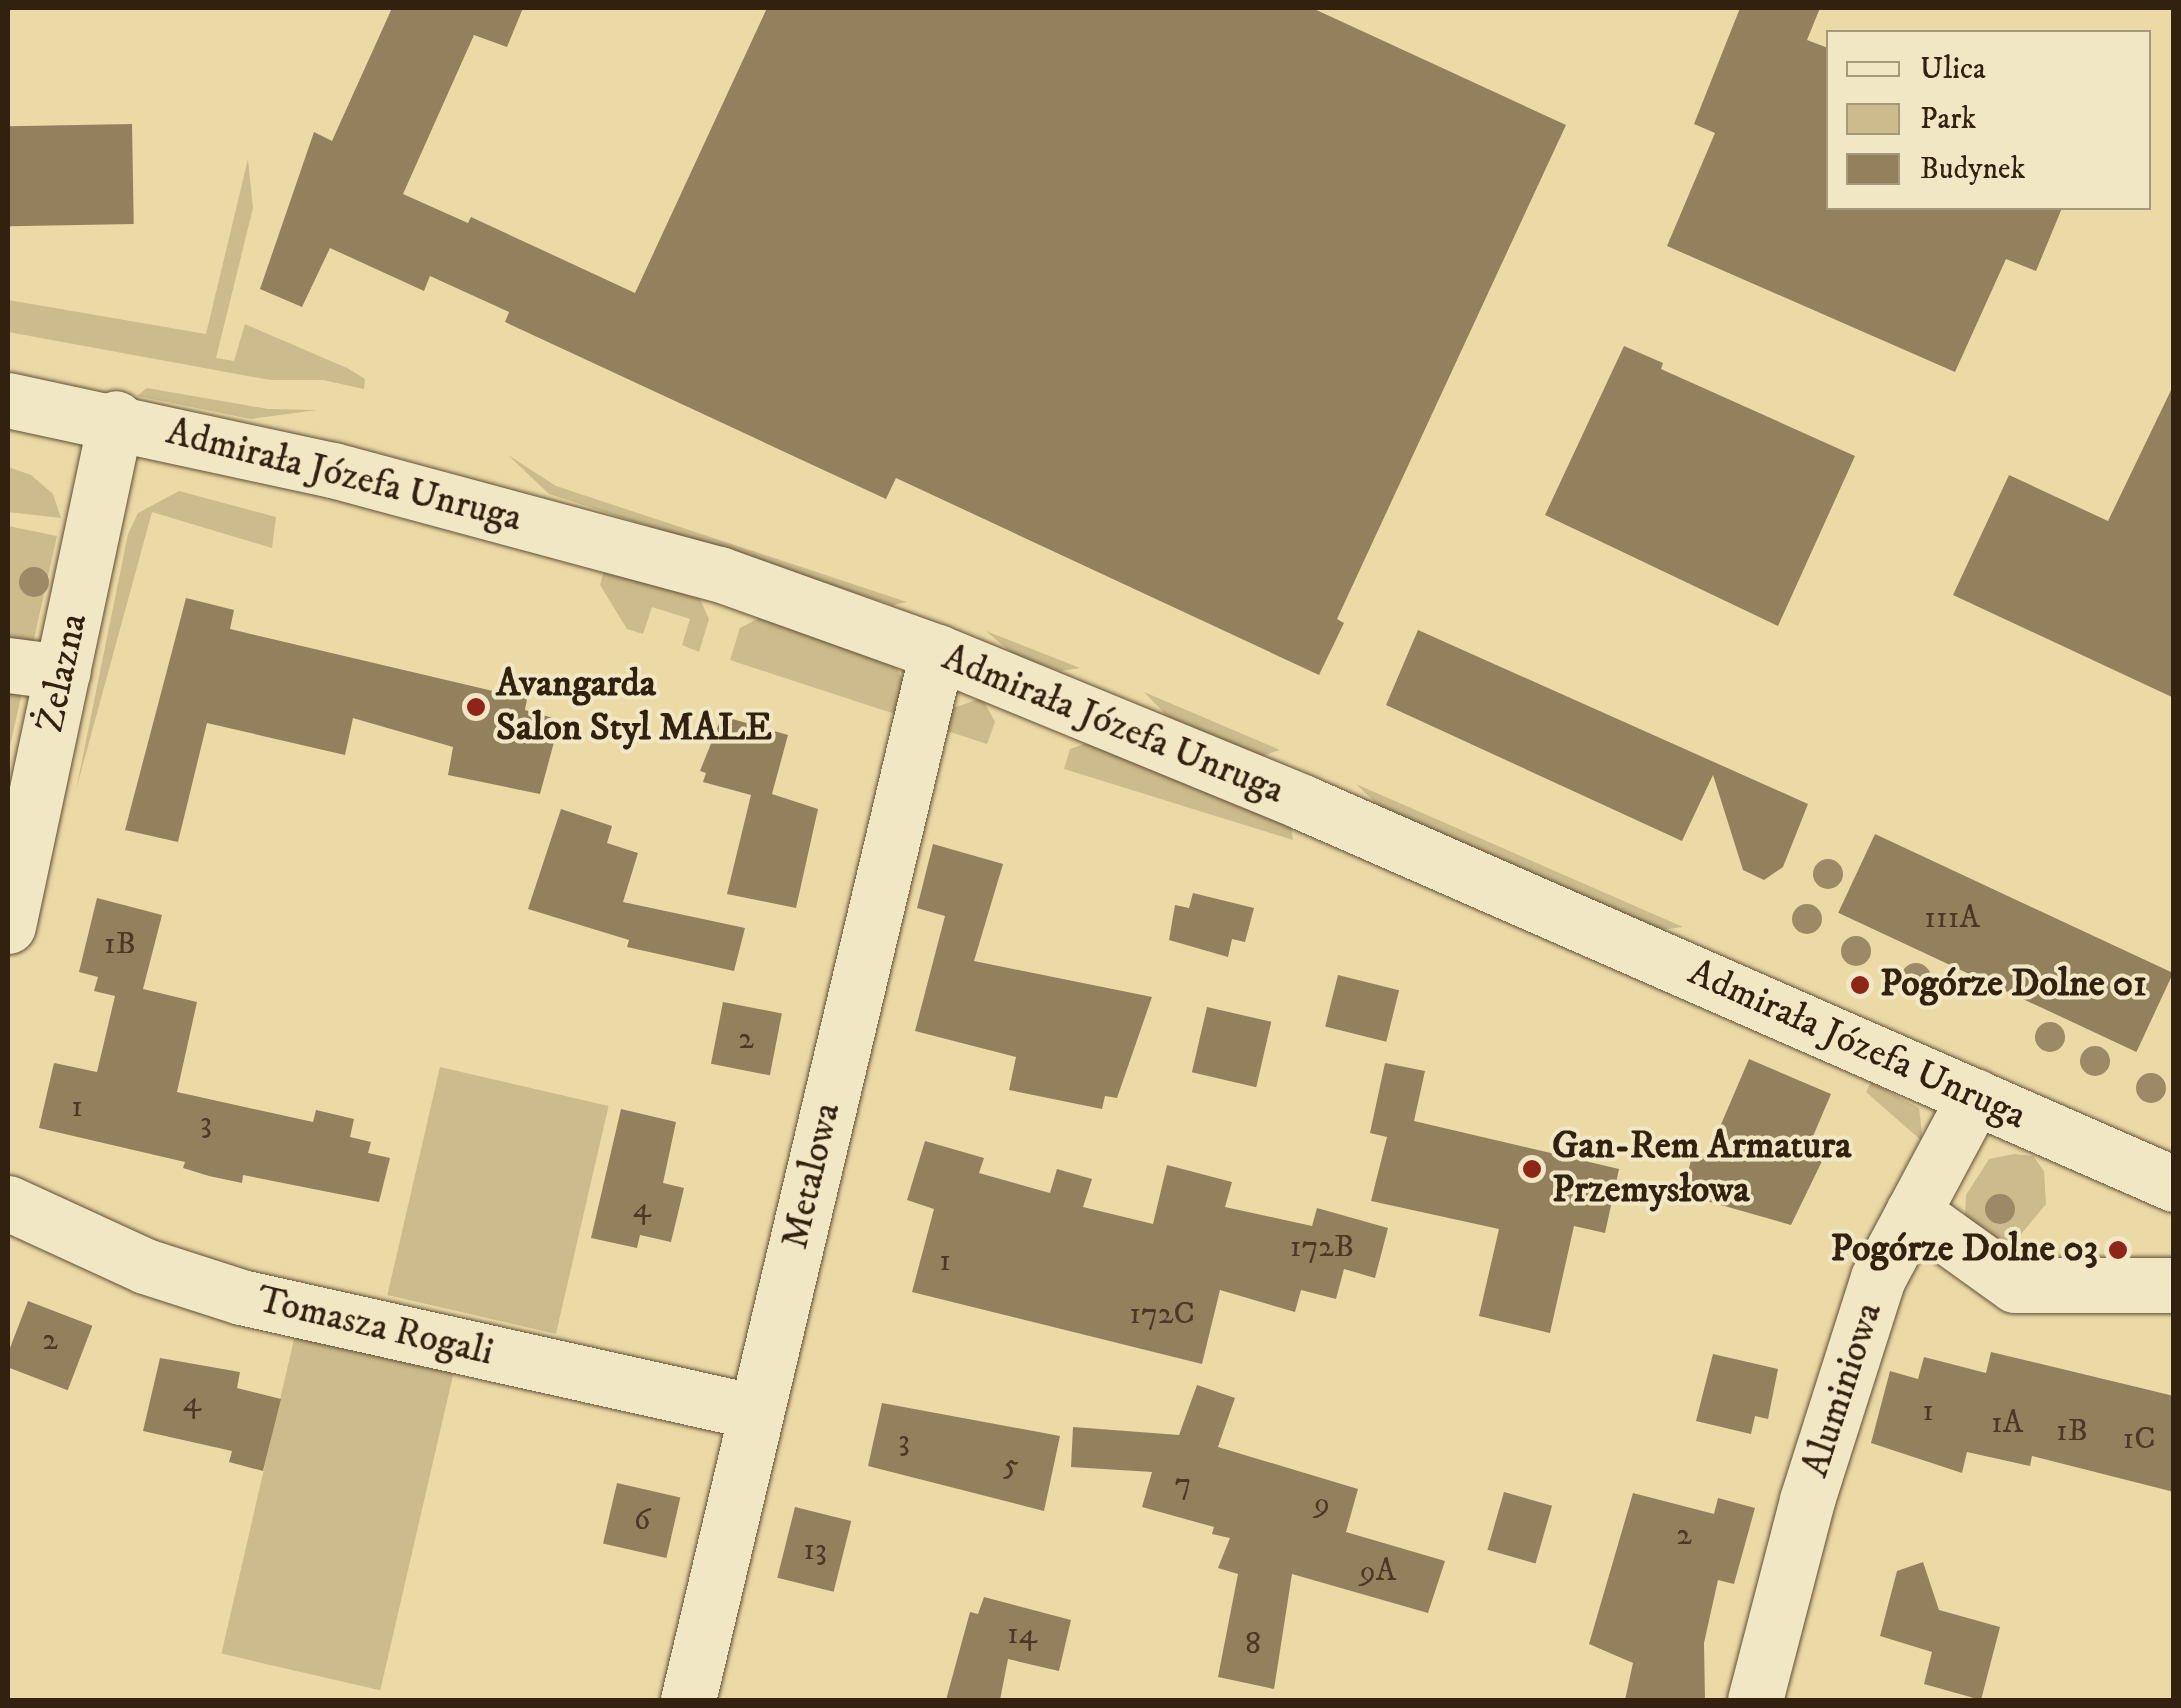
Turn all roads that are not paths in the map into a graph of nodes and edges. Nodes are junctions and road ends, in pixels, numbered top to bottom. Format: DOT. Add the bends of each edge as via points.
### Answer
graph roads {
  1 [pos="8,400"];
  2 [pos="116,418"];
  3 [pos="938,652"];
  4 [pos="8,665"];
  5 [pos="63,672"];
  6 [pos="8,926"];
  7 [pos="1975,1096"];
  8 [pos="2174,1184"];
  9 [pos="8,1203"];
  10 [pos="1913,1212"];
  11 [pos="2174,1284"];
  12 [pos="756,1412"];
  13 [pos="688,1700"];
  14 [pos="1755,1700"];
  1 -- 2 [label="street, Admirała Józefa Unruga"];
  2 -- 3 [label="street, Admirała Józefa Unruga" via="719,574"];
  2 -- 5 [label="street, Żelazna"];
  3 -- 7 [label="street, Admirała Józefa Unruga" via="1098,714"];
  3 -- 12 [label="street, Metalowa"];
  4 -- 5 [label="street"];
  5 -- 6 [label="street, Żelazna"];
  7 -- 8 [label="street, Admirała Józefa Unruga"];
  7 -- 10 [label="street, Aluminiowa"];
  9 -- 12 [label="street, Tomasza Rogali" via="145,1266 241,1297"];
  10 -- 11 [label="street" via="2015,1286"];
  10 -- 14 [label="street, Aluminiowa" via="1878,1278 1807,1500"];
  12 -- 13 [label="street, Metalowa"];
}
